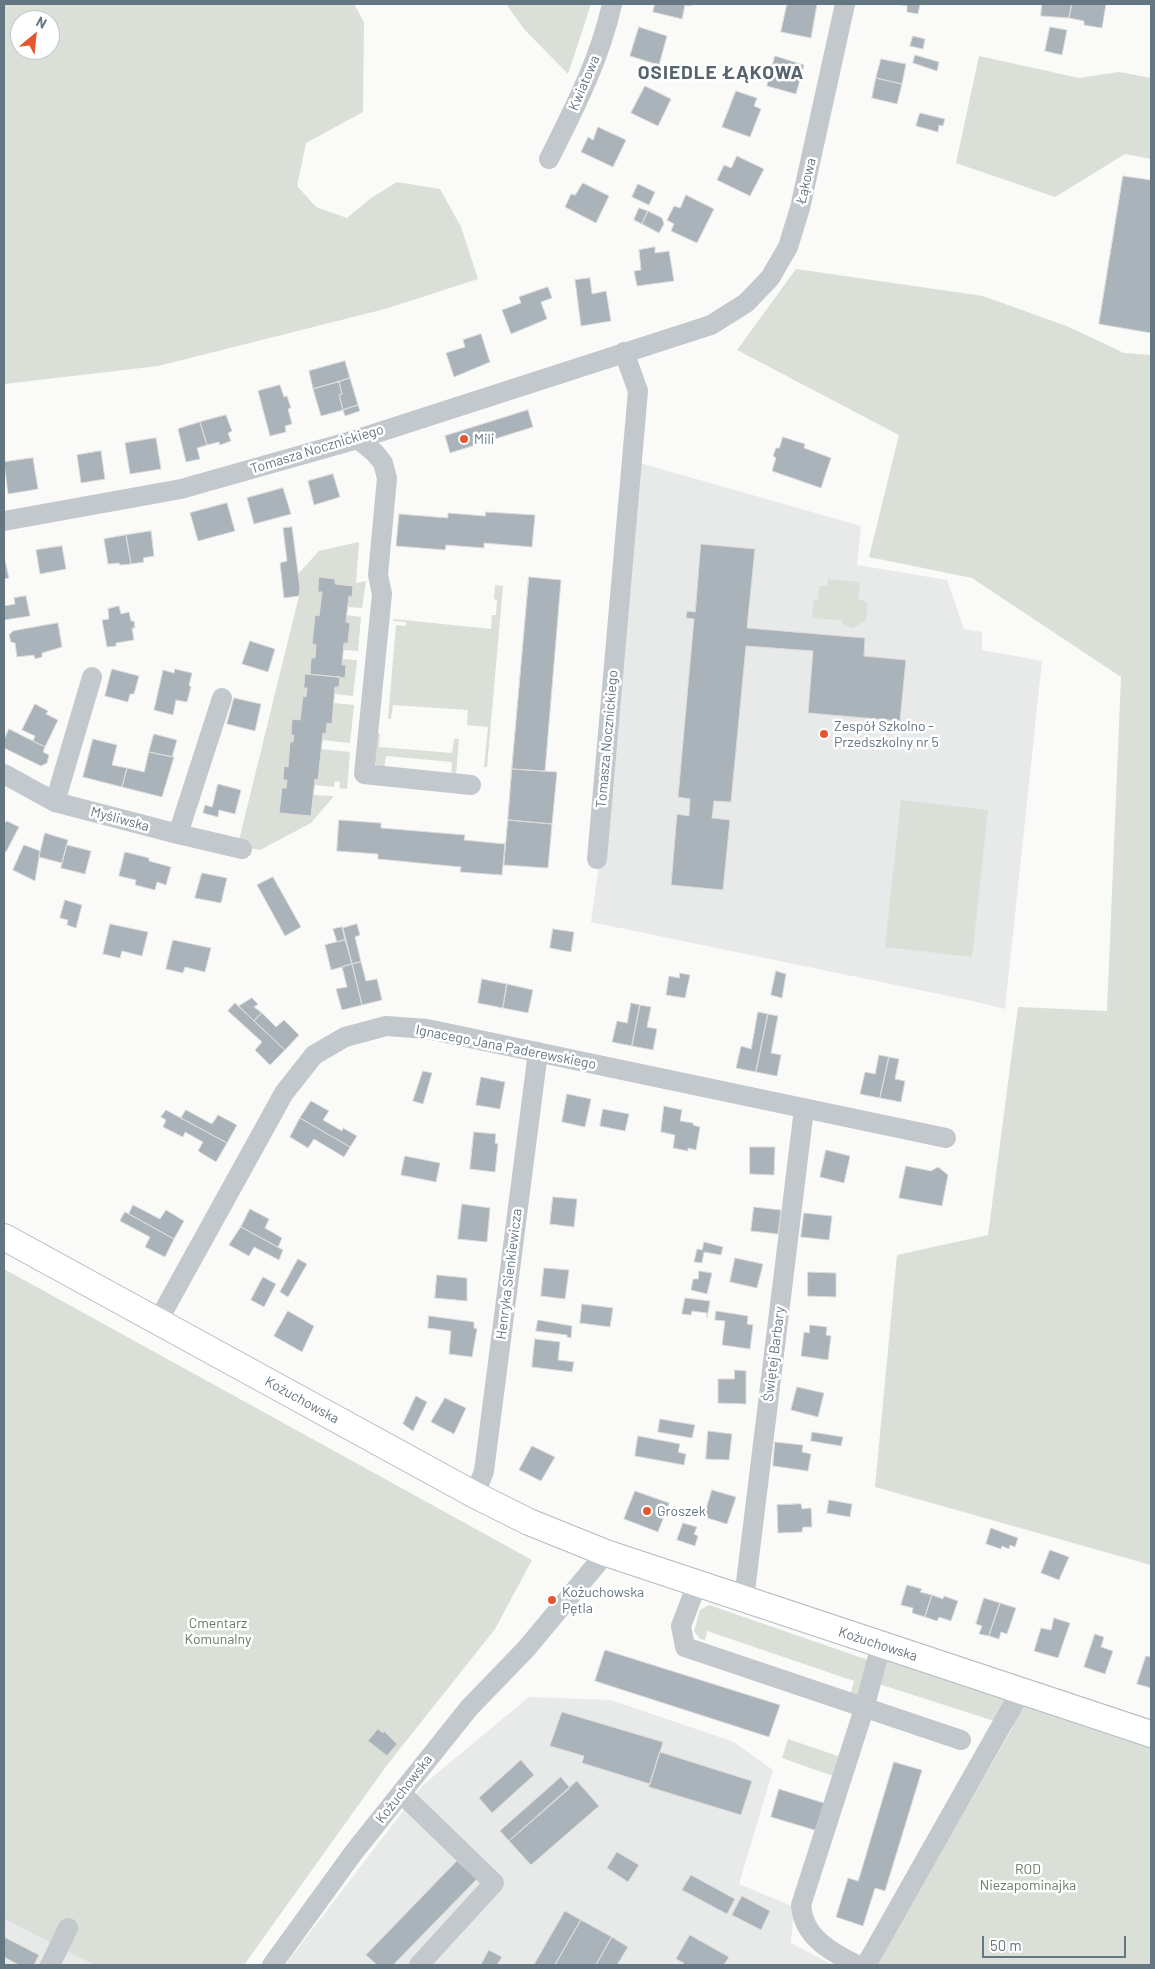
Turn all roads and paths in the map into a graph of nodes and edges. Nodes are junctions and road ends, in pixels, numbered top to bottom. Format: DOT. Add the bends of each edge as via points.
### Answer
graph roads {
  1 [pos="612,4"];
  2 [pos="845,4"];
  3 [pos="549,159"];
  4 [pos="710,325"];
  5 [pos="624,352"];
  6 [pos="358,439"];
  7 [pos="4,521"];
  8 [pos="92,677"];
  9 [pos="222,698"];
  10 [pos="4,774"];
  11 [pos="471,785"];
  12 [pos="55,802"];
  13 [pos="178,834"];
  14 [pos="242,849"];
  15 [pos="597,859"];
  16 [pos="538,1052"];
  17 [pos="804,1109"];
  18 [pos="946,1138"];
  19 [pos="4,1237"];
  20 [pos="158,1321"];
  21 [pos="475,1495"];
  22 [pos="606,1553"];
  23 [pos="697,1584"];
  24 [pos="744,1599"];
  25 [pos="881,1645"];
  26 [pos="1021,1691"];
  27 [pos="864,1708"];
  28 [pos="1151,1734"];
  29 [pos="961,1740"];
  30 [pos="401,1793"];
  31 [pos="68,1928"];
  32 [pos="50,1965"];
  33 [pos="272,1965"];
  34 [pos="419,1965"];
  35 [pos="857,1965"];
  36 [pos="866,1965"];
  1 -- 3 [label="street, Kwiatowa" via="582,93"];
  2 -- 4 [label="street, Łąkowa" via="788,247 770,278 746,303"];
  4 -- 5 [label="street, Tomasza Nocznickiego"];
  5 -- 6 [label="street, Tomasza Nocznickiego"];
  5 -- 15 [label="street, Tomasza Nocznickiego" via="638,399"];
  6 -- 7 [label="street, Tomasza Nocznickiego" via="181,489"];
  6 -- 11 [label="street" via="383,462 388,478 379,571 382,594 364,774"];
  8 -- 12 [label="street"];
  9 -- 13 [label="street"];
  10 -- 12 [label="street, Myśliwska"];
  12 -- 13 [label="street, Myśliwska"];
  13 -- 14 [label="street, Myśliwska"];
  16 -- 17 [label="street, Ignacego Jana Paderewskiego"];
  16 -- 20 [label="street, Ignacego Jana Paderewskiego" via="427,1029 386,1026 345,1036 314,1055 284,1093"];
  16 -- 21 [label="street, Henryka Sienkiewicza" via="484,1471"];
  17 -- 18 [label="street, Ignacego Jana Paderewskiego"];
  17 -- 24 [label="street, Świętej Barbary"];
  19 -- 20 [label="main road, Kożuchowska"];
  20 -- 21 [label="main road, Kożuchowska"];
  21 -- 22 [label="main road, Kożuchowska" via="529,1522"];
  22 -- 23 [label="main road, Kożuchowska"];
  22 -- 30 [label="street, Kożuchowska" via="526,1649 469,1708"];
  23 -- 24 [label="main road, Kożuchowska"];
  23 -- 27 [label="street" via="681,1626 684,1647"];
  24 -- 25 [label="main road, Kożuchowska"];
  25 -- 26 [label="main road, Kożuchowska"];
  25 -- 27 [label="street"];
  26 -- 28 [label="main road, Kożuchowska"];
  26 -- 36 [label="street"];
  27 -- 29 [label="street"];
  27 -- 35 [label="street" via="801,1905 806,1926 812,1935 838,1956"];
  30 -- 33 [label="street, Kożuchowska"];
  30 -- 34 [label="street" via="494,1883"];
  31 -- 32 [label="street"];
}
